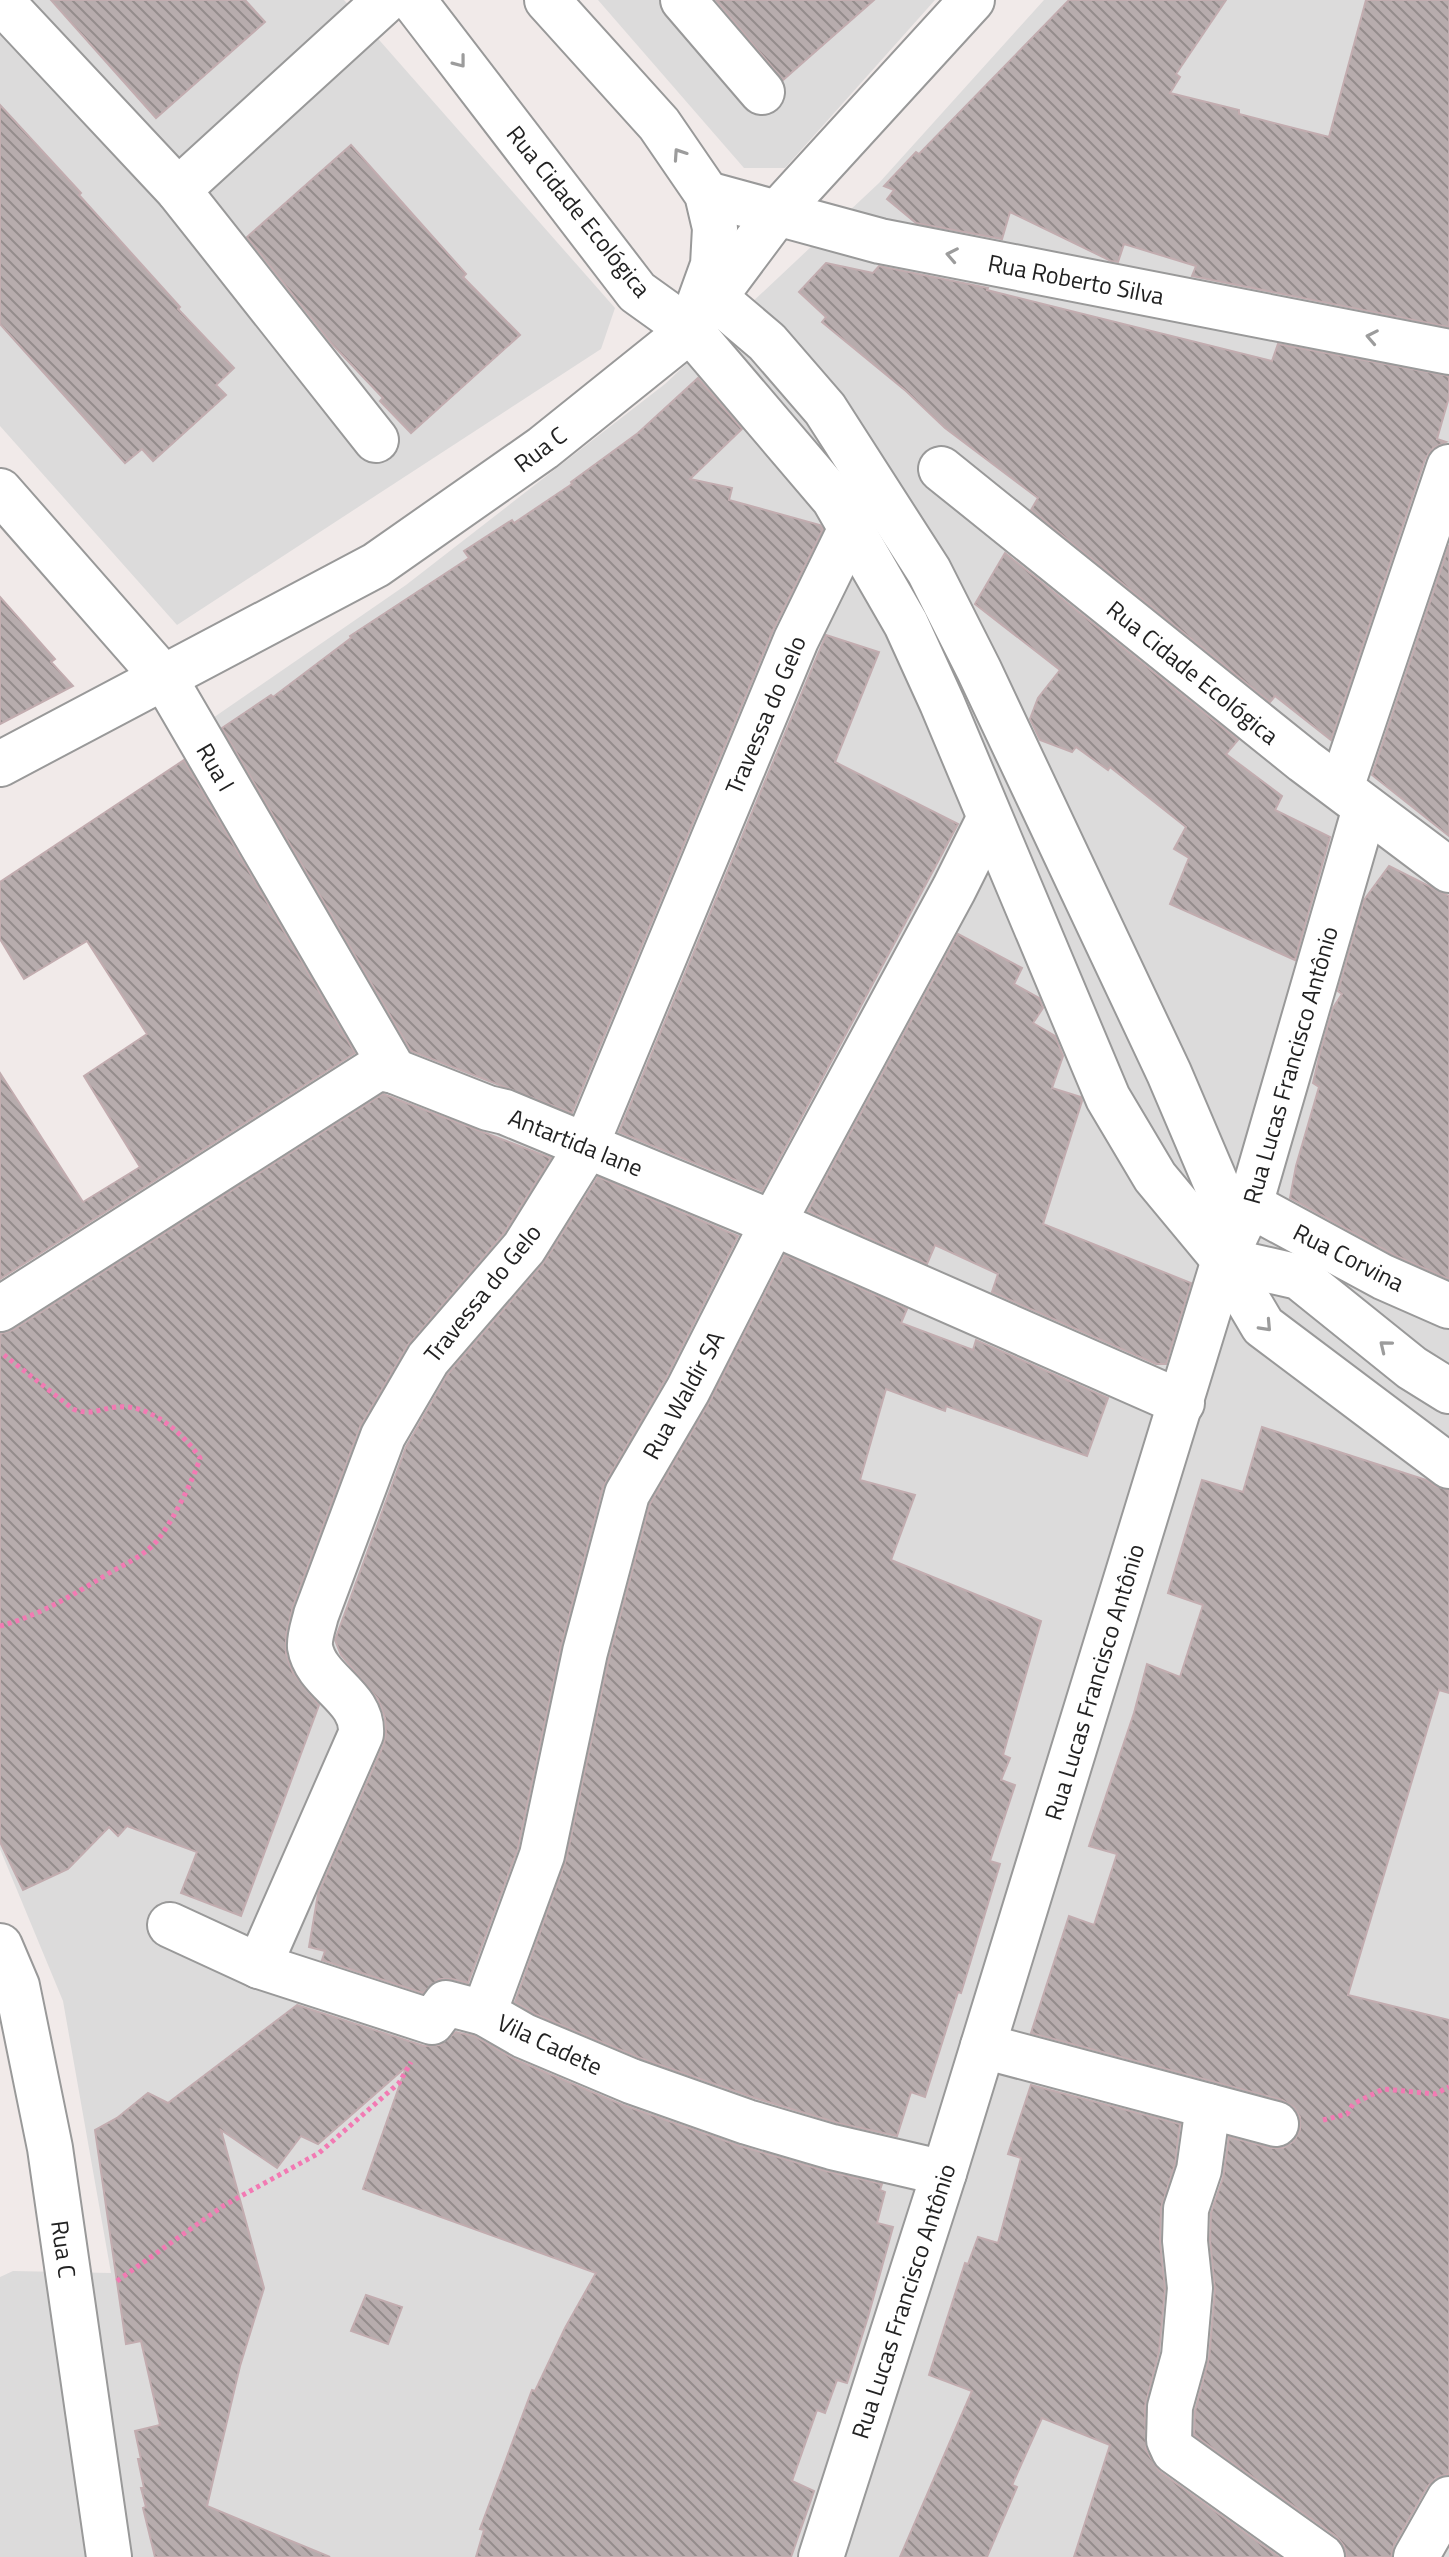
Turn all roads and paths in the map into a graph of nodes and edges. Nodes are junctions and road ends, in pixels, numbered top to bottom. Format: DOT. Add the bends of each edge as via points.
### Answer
graph roads {
  1 [pos="0,0"];
  2 [pos="386,0"];
  3 [pos="413,0"];
  4 [pos="547,0"];
  5 [pos="683,0"];
  6 [pos="972,0"];
  7 [pos="762,92"];
  8 [pos="178,190"];
  9 [pos="707,194"];
  10 [pos="778,212"];
  11 [pos="702,313"];
  12 [pos="1449,352"];
  13 [pos="376,440"];
  14 [pos="1449,467"];
  15 [pos="941,469"];
  16 [pos="0,491"];
  17 [pos="851,528"];
  18 [pos="165,679"];
  19 [pos="0,764"];
  20 [pos="1353,798"];
  21 [pos="989,819"];
  22 [pos="1449,870"];
  23 [pos="394,1071"];
  24 [pos="585,1147"];
  25 [pos="1250,1205"];
  26 [pos="773,1223"];
  27 [pos="1224,1260"];
  28 [pos="1449,1306"];
  29 [pos="0,1309"];
  30 [pos="0,1352"];
  31 [pos="1449,1391"];
  32 [pos="1182,1403"];
  33 [pos="1449,1466"];
  34 [pos="0,1626"];
  35 [pos="170,1925"];
  36 [pos="0,1946"];
  37 [pos="259,1966"];
  38 [pos="484,2013"];
  39 [pos="432,2022"];
  40 [pos="983,2046"];
  41 [pos="1449,2087"];
  42 [pos="1208,2106"];
  43 [pos="1276,2124"];
  44 [pos="944,2173"];
  45 [pos="73,2311"];
  46 [pos="1449,2499"];
  47 [pos="109,2557"];
  48 [pos="821,2557"];
  49 [pos="1322,2557"];
  50 [pos="1416,2557"];
  1 -- 8 [label="street"];
  2 -- 8 [label="street"];
  3 -- 11 [label="street, Rua Cidade Ecológica, one-way" via="637,292"];
  9 -- 4 [label="street, one-way" via="659,124"];
  5 -- 7 [label="street"];
  6 -- 10 [label="street, Rua C"];
  8 -- 13 [label="street"];
  9 -- 10 [label="street, Rua Roberto Silva"];
  9 -- 11 [label="street" via="715,228"];
  10 -- 11 [label="street, Rua C"];
  12 -- 10 [label="street, Rua Roberto Silva, one-way" via="880,241"];
  11 -- 17 [label="street"];
  11 -- 18 [label="street, Rua C" via="543,448 376,565"];
  11 -- 27 [label="street" via="767,342 825,409 929,571 1169,1073 1224,1202"];
  14 -- 20 [label="street, Rua Lucas Francisco Antônio"];
  15 -- 20 [label="street, Rua Cidade Ecológica"];
  16 -- 18 [label="street, Rua I"];
  17 -- 21 [label="street" via="906,624"];
  17 -- 24 [label="street, Travessa do Gelo" via="796,640"];
  18 -- 19 [label="street, Rua C"];
  18 -- 23 [label="street, Rua I"];
  20 -- 22 [label="street, Rua Cidade Ecológica"];
  20 -- 25 [label="street, Rua Lucas Francisco Antônio"];
  21 -- 26 [label="street, Rua Waldir SA"];
  21 -- 27 [label="street" via="1108,1098 1155,1177"];
  23 -- 24 [label="street, Antartida lane"];
  23 -- 29 [label="street" via="378,1068 336,1093"];
  24 -- 26 [label="street, Antartida lane"];
  24 -- 37 [label="street, Travessa do Gelo" via="524,1248 428,1359 383,1436 309,1644 320,1668 360,1716 361,1734"];
  25 -- 27 [label="street, Rua Lucas Francisco Antônio"];
  25 -- 28 [label="street, Rua Corvina" via="1383,1277"];
  26 -- 32 [label="street, Antartida lane"];
  26 -- 38 [label="street, Rua Waldir SA" via="688,1390 627,1494 585,1652 542,1855"];
  31 -- 27 [label="street, one-way" via="1412,1368 1299,1277"];
  27 -- 32 [label="street, Rua Lucas Francisco Antônio"];
  27 -- 33 [label="street, one-way" via="1263,1326"];
  30 -- 34 [label="path" via="73,1409 93,1413 135,1407 188,1441 200,1458 155,1544 71,1596"];
  32 -- 40 [label="street, Rua Lucas Francisco Antônio"];
  35 -- 37 [label="street"];
  36 -- 45 [label="street, Rua C" via="17,1986 37,2079"];
  37 -- 39 [label="street"];
  38 -- 39 [label="street, Vila Cadete" via="446,2003"];
  38 -- 44 [label="street, Vila Cadete" via="524,2036 631,2081 733,2117"];
  39 -- 45 [label="path" via="399,2083 319,2153 223,2206"];
  40 -- 42 [label="street"];
  40 -- 44 [label="street, Rua Lucas Francisco Antônio"];
  41 -- 43 [label="path" via="1435,2094 1383,2089 1342,2116"];
  42 -- 43 [label="street"];
  42 -- 49 [label="street" via="1199,2170 1186,2209 1190,2288 1169,2440 1174,2451"];
  44 -- 48 [label="street, Rua Lucas Francisco Antônio"];
  45 -- 47 [label="street, Rua C"];
  46 -- 50 [label="street"];
}
